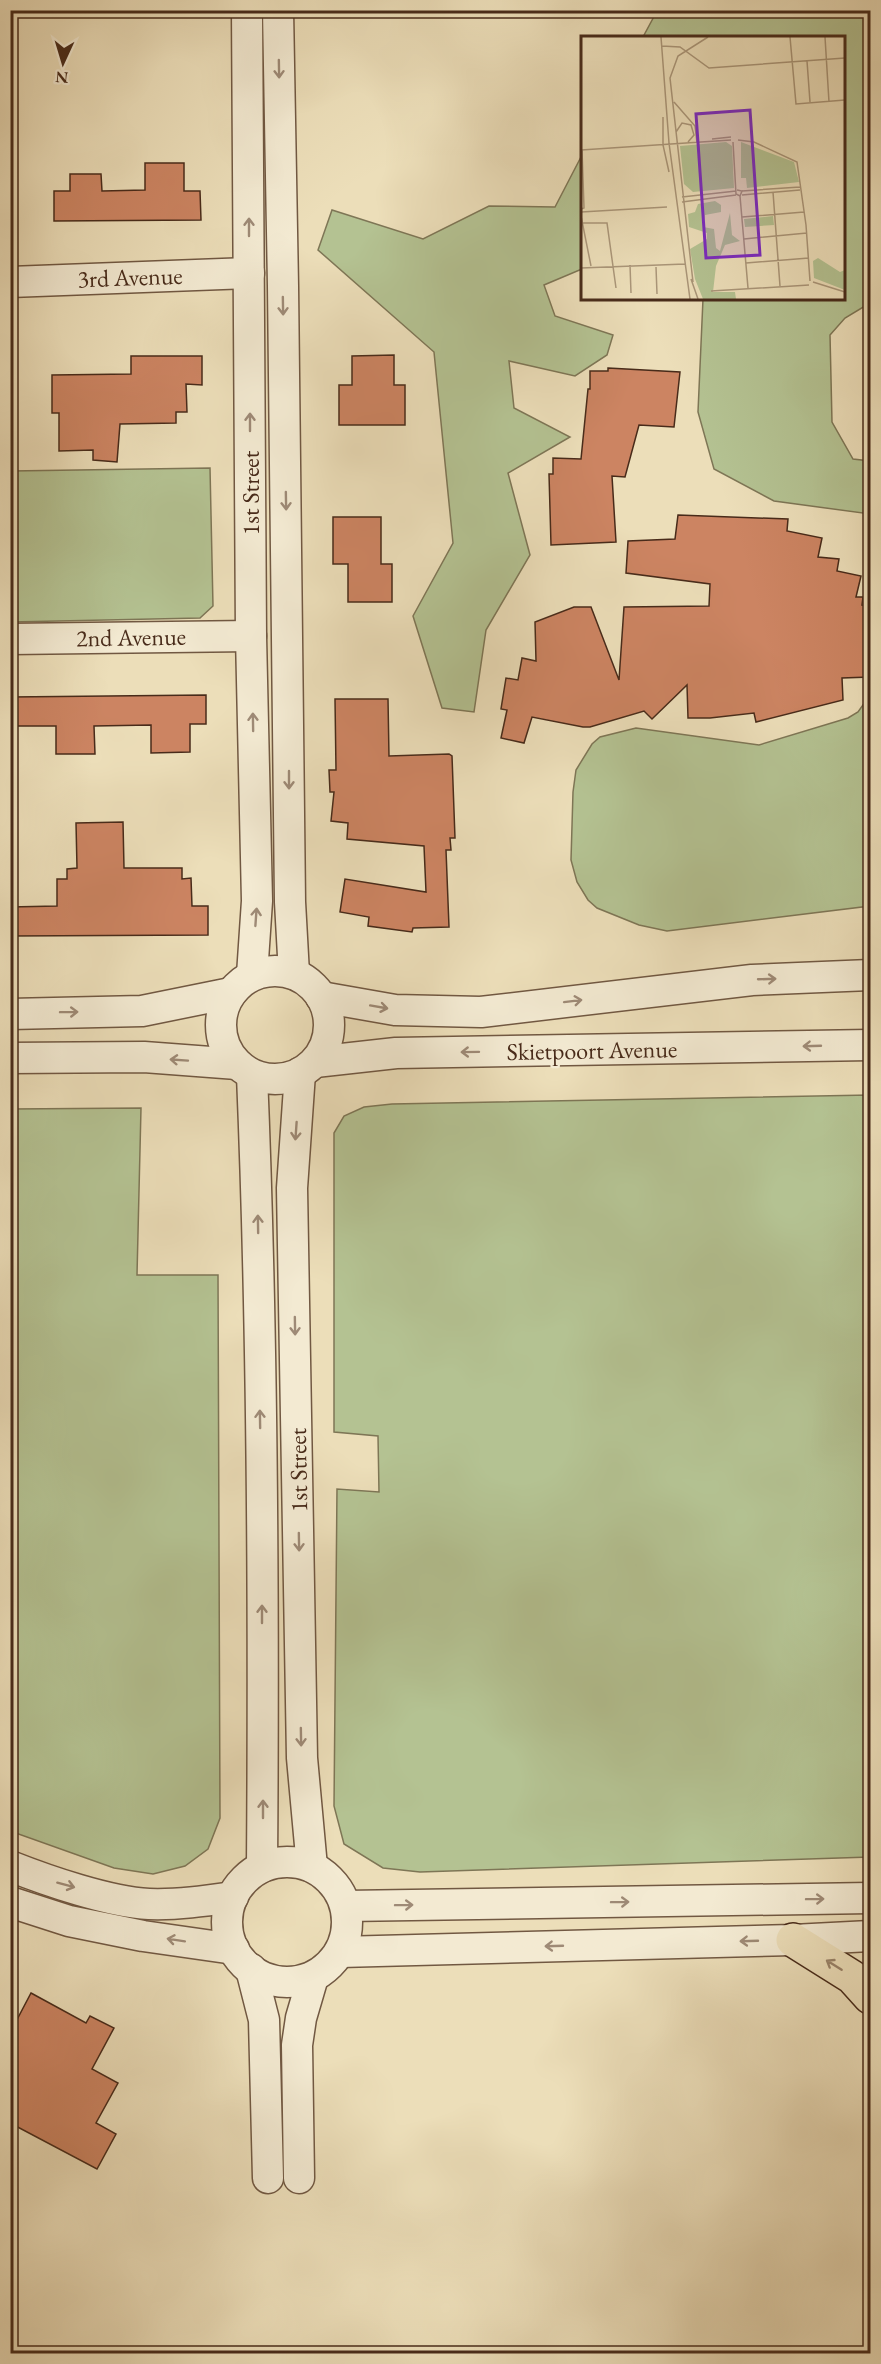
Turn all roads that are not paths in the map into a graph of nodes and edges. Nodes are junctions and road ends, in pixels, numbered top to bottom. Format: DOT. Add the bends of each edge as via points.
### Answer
graph roads {
  1 [pos="247,10"];
  2 [pos="278,10"];
  3 [pos="249,273"];
  4 [pos="10,282"];
  5 [pos="251,636"];
  6 [pos="10,639"];
  7 [pos="294,974"];
  8 [pos="870,975"];
  9 [pos="242,984"];
  10 [pos="321,997"];
  11 [pos="10,1014"];
  12 [pos="870,1045"];
  13 [pos="10,1058"];
  14 [pos="307,1068"];
  15 [pos="245,1069"];
  16 [pos="10,1866"];
  17 [pos="262,1867"];
  18 [pos="312,1867"];
  19 [pos="232,1897"];
  20 [pos="870,1898"];
  21 [pos="10,1902"];
  22 [pos="346,1906"];
  23 [pos="870,1935"];
  24 [pos="793,1940"];
  25 [pos="340,1952"];
  26 [pos="242,1959"];
  27 [pos="313,1977"];
  28 [pos="870,1996"];
  29 [pos="268,2178"];
  30 [pos="299,2178"];
  3 -- 1 [label="street, 1st Street, one-way"];
  2 -- 7 [label="street, 1st Street, one-way"];
  3 -- 4 [label="street, 3rd Avenue"];
  5 -- 3 [label="street, 1st Street, one-way"];
  5 -- 6 [label="street, 2nd Avenue"];
  9 -- 5 [label="street, 1st Street, one-way" via="258,901"];
  7 -- 9 [label="street" via="273,971"];
  7 -- 10 [label="street" via="310,983"];
  10 -- 8 [label="street, Skietpoort Avenue, one-way" via="395,1010 482,1012 752,980"];
  11 -- 9 [label="street, one-way" via="142,1011"];
  9 -- 15 [label="street" via="223,1006 220,1022 227,1052"];
  10 -- 14 [label="street" via="328,1013 329,1031 324,1048"];
  12 -- 14 [label="street, Skietpoort Avenue, one-way" via="396,1053"];
  15 -- 13 [label="street, one-way" via="144,1057"];
  14 -- 15 [label="street" via="285,1078 268,1079"];
  14 -- 18 [label="street, 1st Street, one-way" via="292,1199 302,1758"];
  17 -- 15 [label="street, 1st Street, one-way" via="257,1200"];
  16 -- 19 [label="street, one-way" via="148,1904"];
  17 -- 18 [label="street" via="296,1862"];
  17 -- 19 [label="street"];
  18 -- 22 [label="street" via="327,1877"];
  19 -- 26 [label="street" via="227,1923 229,1937"];
  22 -- 20 [label="street, one-way"];
  26 -- 21 [label="street, one-way" via="69,1921"];
  22 -- 25 [label="street" via="347,1930"];
  23 -- 24 [label="street"];
  24 -- 25 [label="street, one-way"];
  28 -- 24 [label="main road, one-way" via="852,1977"];
  25 -- 27 [label="street"];
  26 -- 27 [label="street" via="259,1975 277,1981"];
  26 -- 29 [label="street" via="264,2020"];
  27 -- 30 [label="street" via="297,2045"];
}
